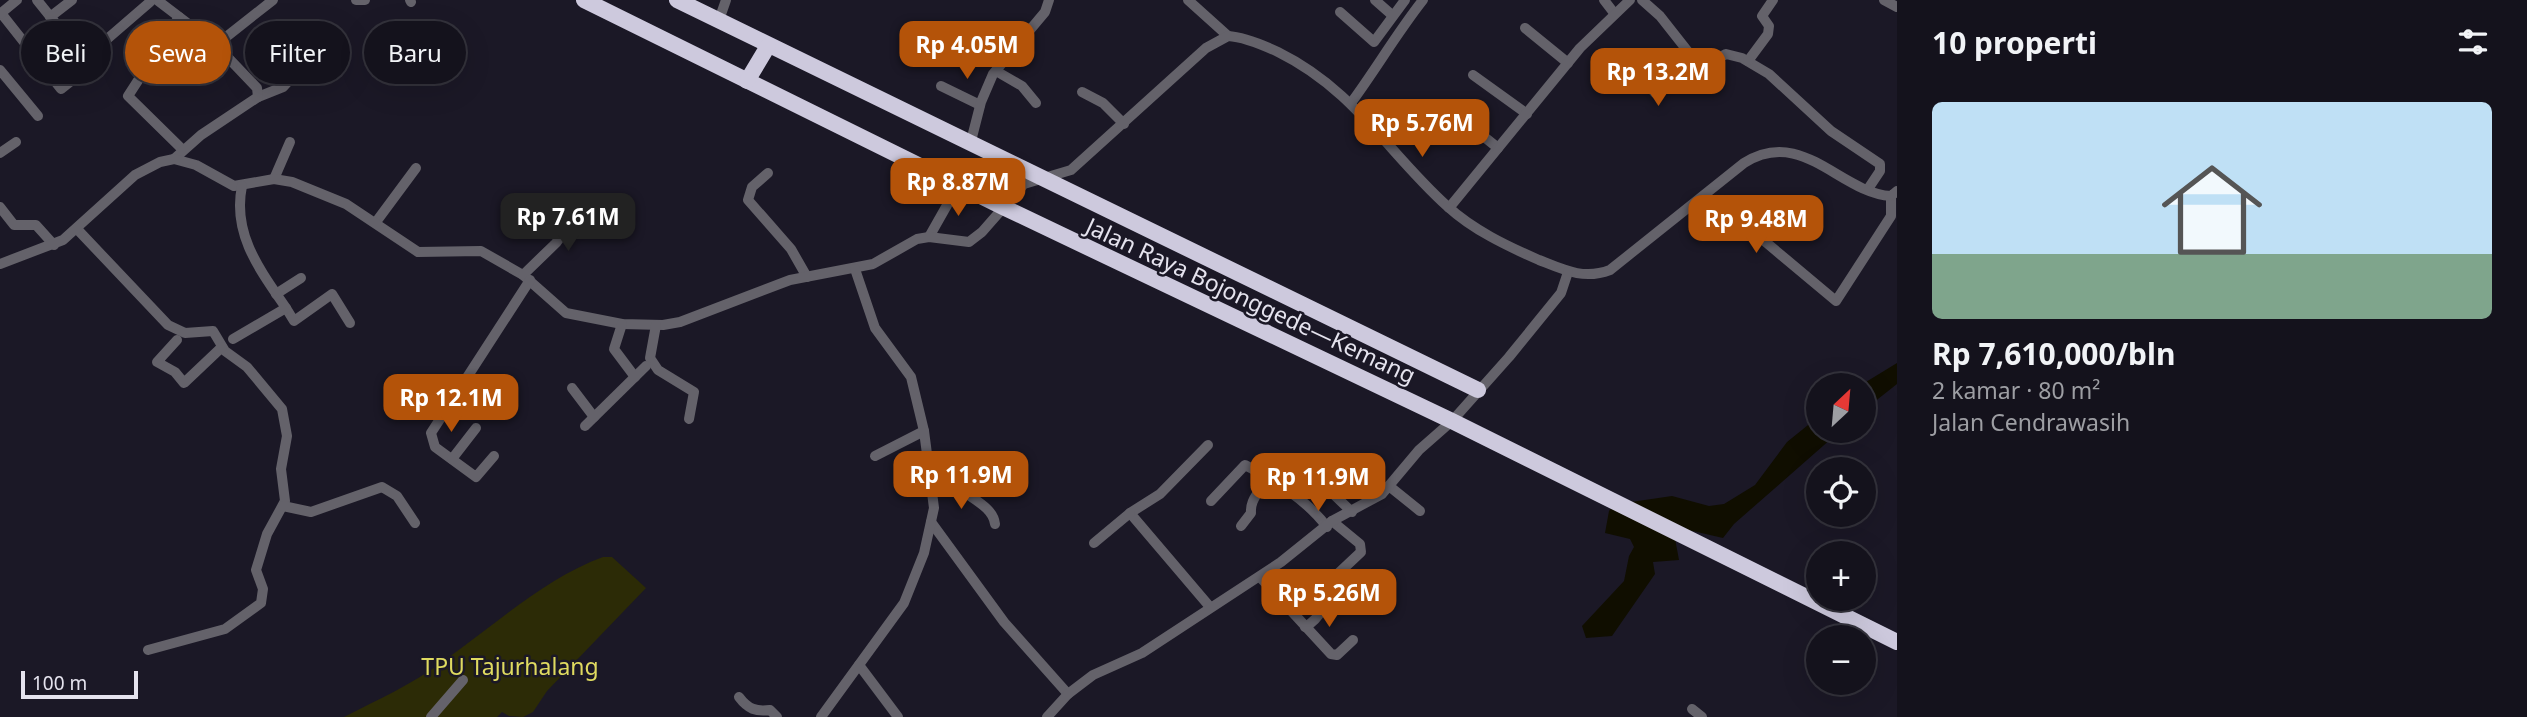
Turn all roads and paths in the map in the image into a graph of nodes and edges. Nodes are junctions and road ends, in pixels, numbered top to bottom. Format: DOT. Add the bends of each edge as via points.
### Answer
graph roads {
  1 [pos="17,0"];
  2 [pos="37,0"];
  3 [pos="72,0"];
  4 [pos="273,0"];
  5 [pos="356,0"];
  6 [pos="365,0"];
  7 [pos="584,0"];
  8 [pos="677,0"];
  9 [pos="726,0"];
  10 [pos="1049,0"];
  11 [pos="1188,0"];
  12 [pos="1376,0"];
  13 [pos="1405,0"];
  14 [pos="1423,0"];
  15 [pos="1604,0"];
  16 [pos="1630,0"];
  17 [pos="1642,0"];
  18 [pos="1773,0"];
  19 [pos="1884,0"];
  20 [pos="154,1"];
  21 [pos="1897,8"];
  22 [pos="1340,12"];
  23 [pos="1614,13"];
  24 [pos="0,14"];
  25 [pos="1392,15"];
  26 [pos="50,17"];
  27 [pos="179,17"];
  28 [pos="719,20"];
  29 [pos="53,21"];
  30 [pos="184,21"];
  31 [pos="1525,27"];
  32 [pos="231,33"];
  33 [pos="111,36"];
  34 [pos="1227,36"];
  35 [pos="21,40"];
  36 [pos="768,46"];
  37 [pos="1692,59"];
  38 [pos="231,61"];
  39 [pos="1626,61"];
  40 [pos="1748,61"];
  41 [pos="1568,62"];
  42 [pos="0,70"];
  43 [pos="996,71"];
  44 [pos="1473,75"];
  45 [pos="747,81"];
  46 [pos="285,84"];
  47 [pos="941,86"];
  48 [pos="1082,92"];
  49 [pos="258,97"];
  50 [pos="1036,103"];
  51 [pos="1351,103"];
  52 [pos="980,105"];
  53 [pos="1527,114"];
  54 [pos="38,116"];
  55 [pos="1124,124"];
  56 [pos="1472,127"];
  57 [pos="16,142"];
  58 [pos="290,142"];
  59 [pos="970,145"];
  60 [pos="1498,148"];
  61 [pos="183,150"];
  62 [pos="0,153"];
  63 [pos="174,159"];
  64 [pos="416,168"];
  65 [pos="768,173"];
  66 [pos="1037,178"];
  67 [pos="274,179"];
  68 [pos="959,184"];
  69 [pos="242,186"];
  70 [pos="1868,190"];
  71 [pos="1894,194"];
  72 [pos="1691,206"];
  73 [pos="0,207"];
  74 [pos="1003,207"];
  75 [pos="1449,208"];
  76 [pos="590,213"];
  77 [pos="376,222"];
  78 [pos="77,229"];
  79 [pos="929,237"];
  80 [pos="54,245"];
  81 [pos="0,264"];
  82 [pos="855,269"];
  83 [pos="1568,272"];
  84 [pos="527,277"];
  85 [pos="807,277"];
  86 [pos="301,278"];
  87 [pos="276,294"];
  88 [pos="286,308"];
  89 [pos="350,323"];
  90 [pos="622,324"];
  91 [pos="656,326"];
  92 [pos="233,339"];
  93 [pos="177,340"];
  94 [pos="222,346"];
  95 [pos="646,366"];
  96 [pos="635,377"];
  97 [pos="572,388"];
  98 [pos="1478,390"];
  99 [pos="594,417"];
  100 [pos="689,419"];
  101 [pos="1452,421"];
  102 [pos="585,426"];
  103 [pos="476,428"];
  104 [pos="924,431"];
  105 [pos="1208,445"];
  106 [pos="494,456"];
  107 [pos="875,456"];
  108 [pos="452,459"];
  109 [pos="1302,464"];
  110 [pos="1264,476"];
  111 [pos="1390,486"];
  112 [pos="934,491"];
  113 [pos="1211,501"];
  114 [pos="283,506"];
  115 [pos="1420,511"];
  116 [pos="1352,512"];
  117 [pos="1130,513"];
  118 [pos="931,522"];
  119 [pos="415,523"];
  120 [pos="995,524"];
  121 [pos="1329,524"];
  122 [pos="1241,526"];
  123 [pos="1094,543"];
  124 [pos="1260,577"];
  125 [pos="1328,583"];
  126 [pos="1210,607"];
  127 [pos="1373,610"];
  128 [pos="1305,627"];
  129 [pos="1353,640"];
  130 [pos="1897,642"];
  131 [pos="148,650"];
  132 [pos="859,664"];
  133 [pos="463,680"];
  134 [pos="1068,694"];
  135 [pos="739,697"];
  136 [pos="1692,709"];
  137 [pos="430,717"];
  138 [pos="777,717"];
  139 [pos="821,717"];
  140 [pos="898,717"];
  141 [pos="1047,717"];
  142 [pos="1702,717"];
  1 -- 24 [label="street"];
  2 -- 26 [label="street"];
  3 -- 26 [label="street"];
  4 -- 32 [label="street"];
  5 -- 6 [label="street"];
  7 -- 45 [label="highway, Jalan Raya Bojonggede—Kemang"];
  8 -- 28 [label="highway, Jalan Raya Bojonggede—Kemang"];
  9 -- 28 [label="street"];
  10 -- 43 [label="street" via="1045,12"];
  11 -- 34 [label="street"];
  12 -- 25 [label="street"];
  13 -- 25 [label="street"];
  14 -- 51 [label="street"];
  15 -- 23 [label="street"];
  16 -- 23 [label="street"];
  17 -- 37 [label="street"];
  18 -- 40 [label="street" via="1762,16 1768,34"];
  19 -- 21 [label="street"];
  20 -- 27 [label="street"];
  20 -- 33 [label="street"];
  22 -- 25 [label="street" via="1374,41"];
  23 -- 41 [label="street"];
  24 -- 35 [label="street"];
  26 -- 29 [label="street"];
  27 -- 30 [label="street"];
  27 -- 61 [label="street" via="128,96"];
  28 -- 36 [label="highway, Jalan Raya Bojonggede—Kemang"];
  31 -- 41 [label="street"];
  34 -- 51 [label="street" via="1254,42 1298,63"];
  34 -- 55 [label="street" via="1206,48"];
  36 -- 45 [label="highway"];
  36 -- 59 [label="highway, Jalan Raya Bojonggede—Kemang"];
  37 -- 39 [label="street" via="1655,93"];
  37 -- 40 [label="street" via="1703,66 1732,54"];
  38 -- 49 [label="street" via="257,88"];
  40 -- 70 [label="street" via="1831,131 1880,164"];
  41 -- 53 [label="street"];
  42 -- 54 [label="street"];
  43 -- 50 [label="street" via="1022,86"];
  43 -- 52 [label="street"];
  44 -- 53 [label="street"];
  45 -- 68 [label="highway, Jalan Raya Bojonggede—Kemang"];
  46 -- 49 [label="street"];
  47 -- 52 [label="street"];
  48 -- 55 [label="street" via="1103,103"];
  49 -- 61 [label="street"];
  51 -- 75 [label="street"];
  52 -- 59 [label="street"];
  53 -- 60 [label="street"];
  55 -- 66 [label="street" via="1071,170"];
  56 -- 60 [label="street"];
  57 -- 62 [label="street"];
  58 -- 67 [label="street"];
  59 -- 66 [label="highway, Jalan Raya Bojonggede—Kemang"];
  60 -- 75 [label="street"];
  61 -- 63 [label="street"];
  63 -- 69 [label="street"];
  63 -- 78 [label="street" via="135,175"];
  64 -- 77 [label="street"];
  65 -- 85 [label="street" via="752,187 748,201 784,241"];
  66 -- 74 [label="street" via="1024,184"];
  66 -- 98 [label="highway, Jalan Raya Bojonggede—Kemang"];
  67 -- 69 [label="street"];
  67 -- 77 [label="street" via="330,197"];
  68 -- 74 [label="highway, Jalan Raya Bojonggede—Kemang"];
  68 -- 79 [label="street"];
  69 -- 87 [label="street" via="238,213 255,262"];
  70 -- 71 [label="street"];
  70 -- 72 [label="street" via="1818,162 1771,153 1744,163"];
  71 -- 72 [label="street" via="1891,216 1836,301 1750,229 1723,234"];
  72 -- 83 [label="street" via="1610,270 1593,275"];
  73 -- 80 [label="street" via="14,225 36,225"];
  74 -- 79 [label="street" via="969,242"];
  74 -- 101 [label="highway, Jalan Raya Bojonggede—Kemang"];
  75 -- 83 [label="street" via="1494,238"];
  76 -- 84 [label="street" via="572,221"];
  77 -- 84 [label="street" via="418,252 473,249"];
  78 -- 80 [label="street"];
  78 -- 94 [label="street" via="164,323 185,332 213,331"];
  79 -- 82 [label="street"];
  80 -- 81 [label="street"];
  82 -- 85 [label="street"];
  82 -- 104 [label="street" via="875,328 911,377"];
  83 -- 98 [label="street" via="1561,293"];
  84 -- 90 [label="street" via="566,313"];
  84 -- 108 [label="street" via="431,433 435,447"];
  85 -- 91 [label="street" via="680,322"];
  86 -- 87 [label="street"];
  87 -- 88 [label="street"];
  88 -- 89 [label="street" via="294,321 332,294"];
  88 -- 92 [label="street"];
  90 -- 91 [label="street"];
  90 -- 96 [label="street" via="614,349"];
  91 -- 100 [label="street" via="650,358 658,370 694,393"];
  93 -- 94 [label="street" via="157,362 184,383"];
  94 -- 114 [label="street" via="247,367 282,410 287,436 281,469"];
  95 -- 96 [label="street"];
  96 -- 99 [label="street"];
  97 -- 99 [label="street"];
  98 -- 101 [label="street"];
  99 -- 102 [label="street"];
  101 -- 111 [label="street" via="1419,450"];
  101 -- 130 [label="highway, Jalan Raya Bojonggede—Kemang"];
  103 -- 108 [label="street"];
  104 -- 107 [label="street"];
  104 -- 112 [label="street"];
  105 -- 117 [label="street" via="1160,494"];
  106 -- 108 [label="street" via="476,477"];
  109 -- 116 [label="street"];
  110 -- 113 [label="street" via="1242,465"];
  110 -- 121 [label="street"];
  110 -- 122 [label="street" via="1250,502 1251,513"];
  111 -- 115 [label="street"];
  111 -- 116 [label="street"];
  112 -- 118 [label="street"];
  112 -- 120 [label="street" via="954,483 986,508"];
  114 -- 119 [label="street" via="311,512 382,487 397,496"];
  114 -- 131 [label="street" via="267,534 256,570 263,589 261,603 225,629"];
  116 -- 121 [label="street"];
  117 -- 123 [label="street"];
  117 -- 126 [label="street"];
  118 -- 132 [label="street" via="911,590"];
  118 -- 134 [label="street" via="1004,622"];
  121 -- 124 [label="street"];
  121 -- 125 [label="street" via="1362,548"];
  124 -- 126 [label="street"];
  124 -- 128 [label="street"];
  125 -- 127 [label="street"];
  125 -- 128 [label="street" via="1329,596 1320,615"];
  126 -- 134 [label="street" via="1128,662 1093,676"];
  128 -- 129 [label="street" via="1335,655"];
  132 -- 139 [label="street"];
  132 -- 140 [label="street"];
  133 -- 137 [label="street"];
  134 -- 141 [label="street"];
  135 -- 138 [label="street" via="749,707 770,710"];
  136 -- 142 [label="street"];
}
